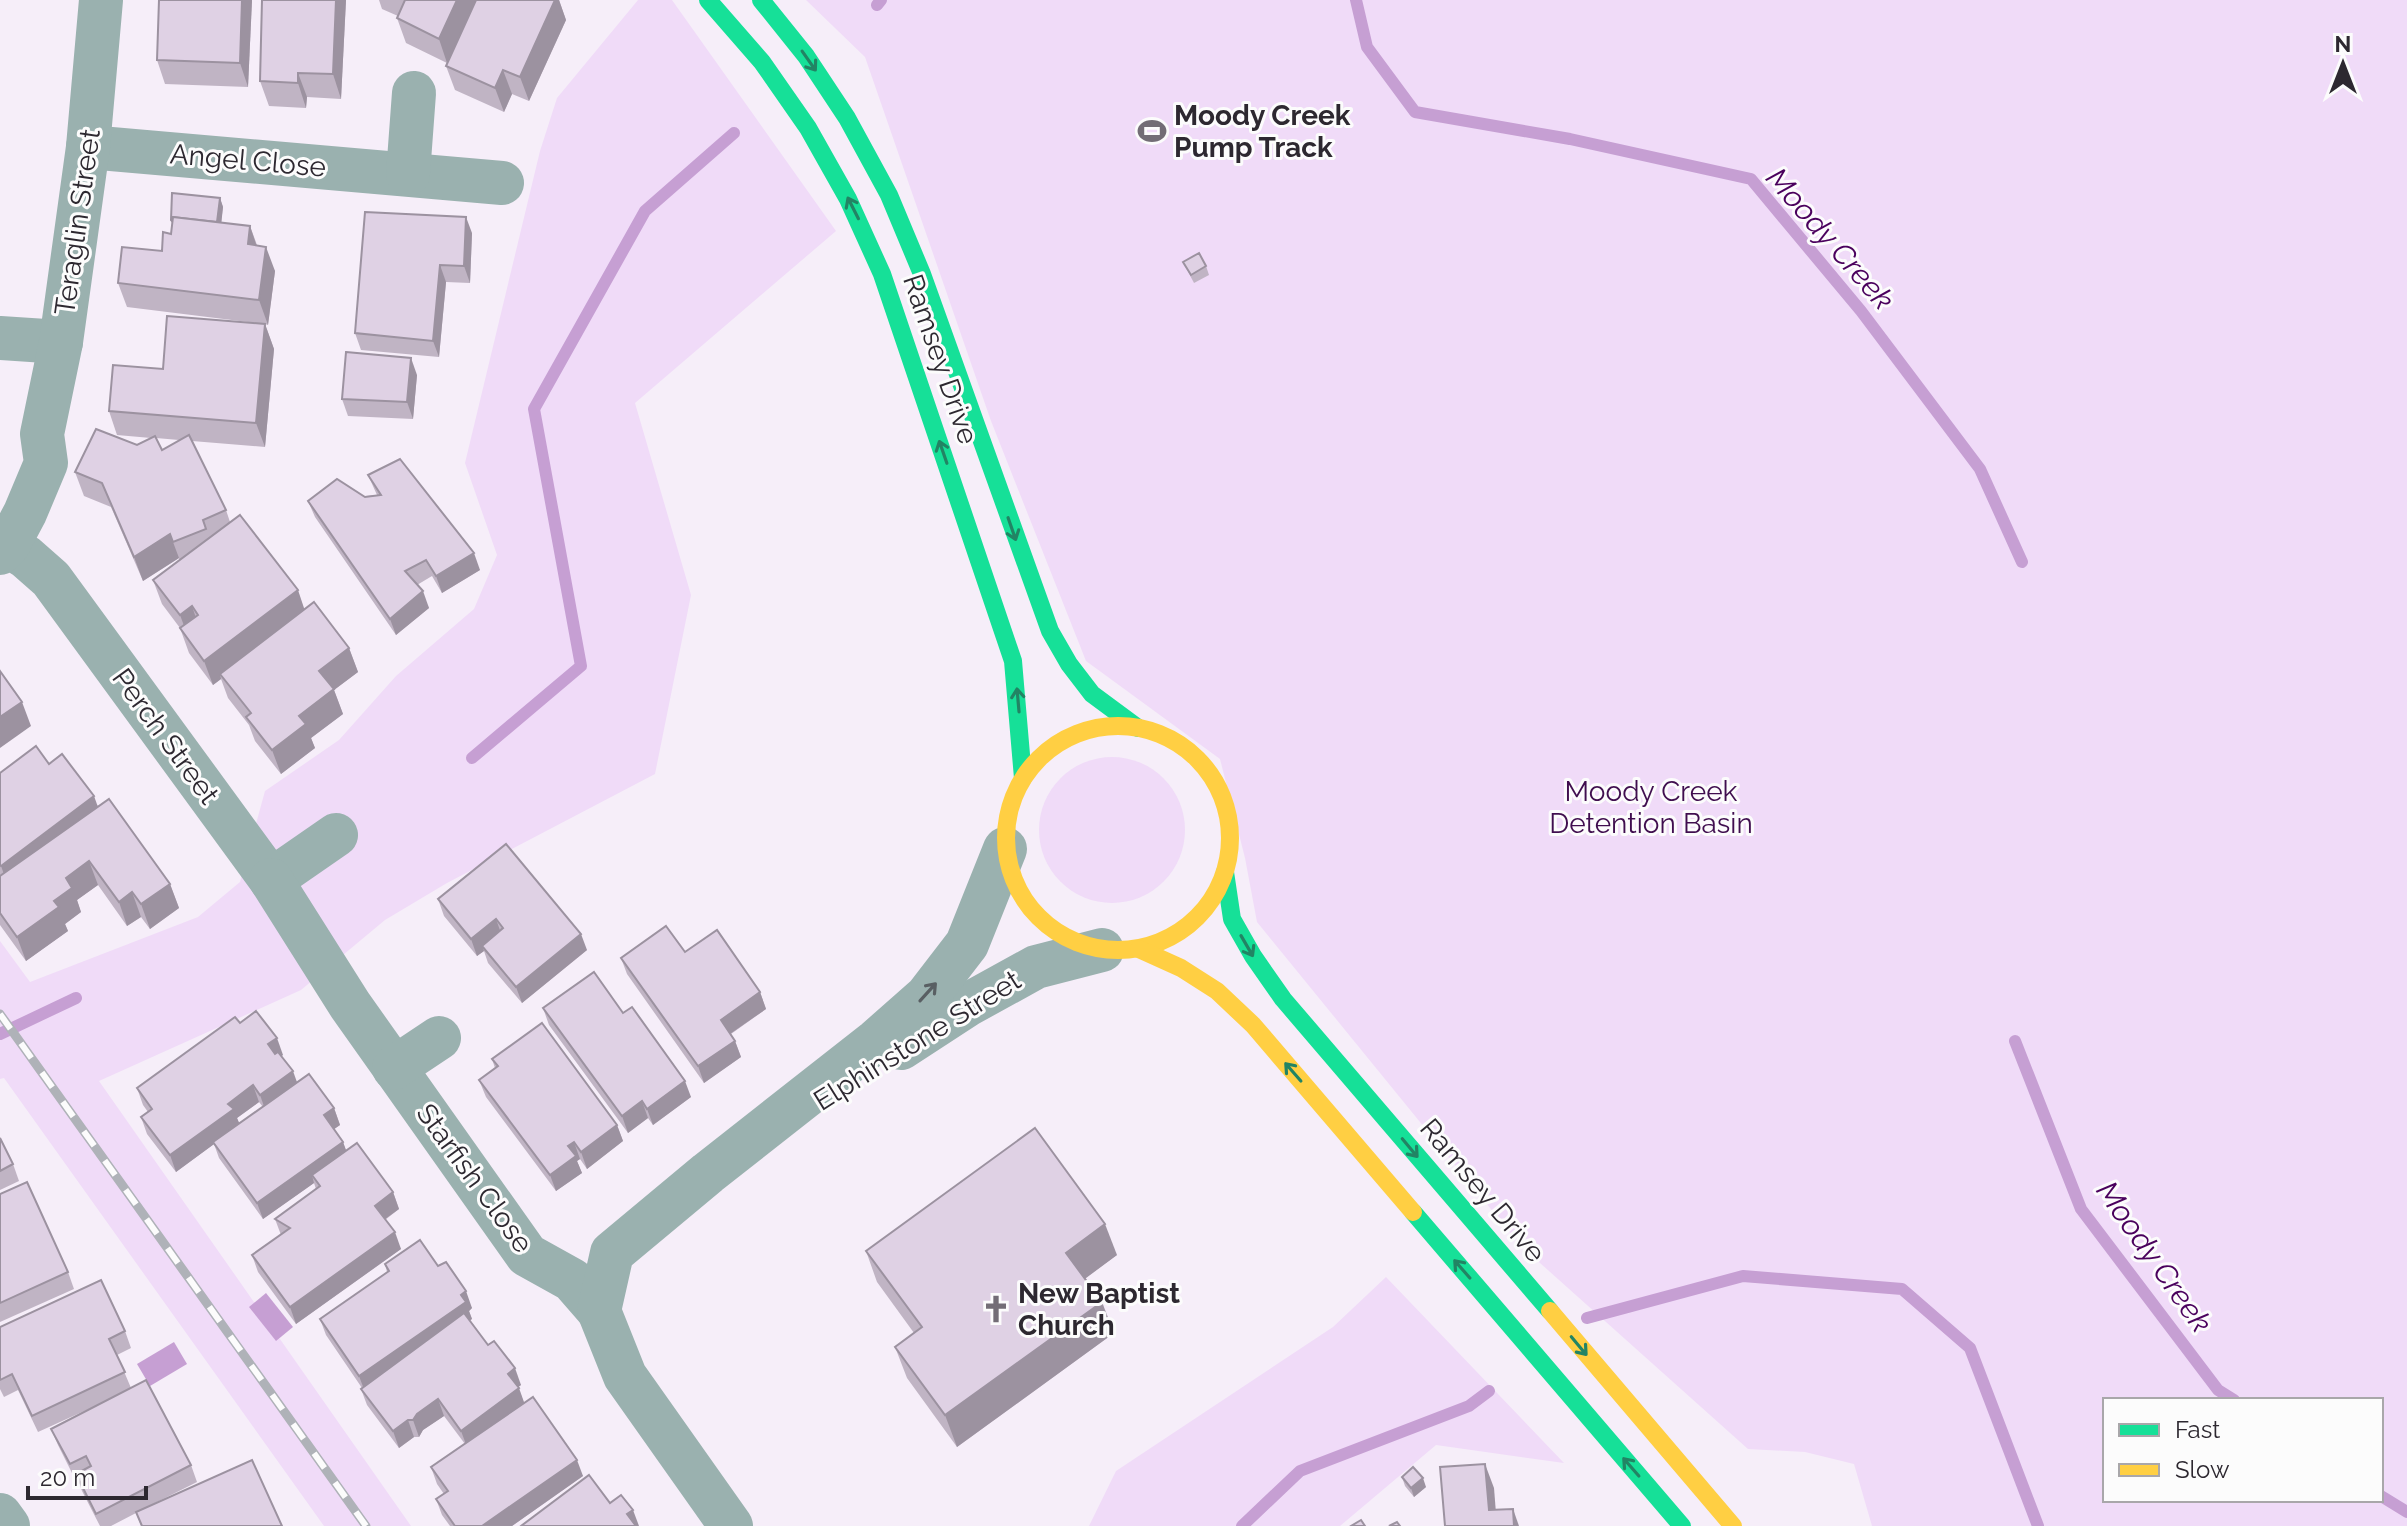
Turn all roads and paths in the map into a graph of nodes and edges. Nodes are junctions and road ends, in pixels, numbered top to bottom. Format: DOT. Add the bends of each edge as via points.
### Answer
graph roads {
  1 [pos="708,0"];
  2 [pos="761,0"];
  3 [pos="99,3"];
  4 [pos="414,93"];
  5 [pos="88,147"];
  6 [pos="408,174"];
  7 [pos="502,183"];
  8 [pos="0,338"];
  9 [pos="61,342"];
  10 [pos="2,537"];
  11 [pos="1138,728"];
  12 [pos="1023,778"];
  13 [pos="336,835"];
  14 [pos="1005,849"];
  15 [pos="1225,872"];
  16 [pos="271,880"];
  17 [pos="1121,949"];
  18 [pos="439,1038"];
  19 [pos="394,1068"];
  20 [pos="739,1149"];
  21 [pos="612,1253"];
  22 [pos="550,1268"];
  23 [pos="599,1311"];
  24 [pos="0,1515"];
  25 [pos="8,1526"];
  26 [pos="731,1526"];
  27 [pos="1682,1526"];
  28 [pos="1733,1526"];
  12 -- 1 [label="main road, Ramsey Drive, one-way" via="1013,661 877,262 831,163 799,111 767,65"];
  2 -- 11 [label="main road, Ramsey Drive, one-way" via="847,118 889,195 1050,631 1092,694"];
  3 -- 5 [label="street, Teraglin Street"];
  4 -- 6 [label="street"];
  5 -- 6 [label="street, Angel Close"];
  5 -- 9 [label="street, Teraglin Street"];
  6 -- 7 [label="street, Angel Close"];
  8 -- 9 [label="street"];
  9 -- 10 [label="street, Teraglin Street" via="42,434 46,463 25,513"];
  10 -- 16 [label="street, Perch Street" via="51,579"];
  11 -- 12 [label="main road" via="1105,727 1073,735 1045,753"];
  11 -- 15 [label="main road" via="1174,741 1204,765 1224,798 1231,835"];
  12 -- 14 [label="main road" via="1008,812"];
  13 -- 16 [label="street"];
  14 -- 17 [label="main road" via="1015,885 1036,917 1066,939"];
  20 -- 14 [label="street, Elphinstone Street, one-way" via="927,996 967,944"];
  15 -- 17 [label="main road" via="1212,900 1193,922 1168,939"];
  15 -- 28 [label="main road, Ramsey Drive, one-way" via="1232,919 1283,999"];
  16 -- 19 [label="street, Starfish Close"];
  17 -- 20 [label="street, Elphinstone Street" via="1036,967"];
  27 -- 17 [label="main road, one-way" via="1253,1025 1217,991 1181,968"];
  18 -- 19 [label="street"];
  19 -- 22 [label="street, Starfish Close" via="527,1255"];
  20 -- 21 [label="street, Elphinstone Street"];
  21 -- 22 [label="street, Elphinstone Street"];
  21 -- 23 [label="street"];
  22 -- 23 [label="street, Starfish Close" via="572,1280"];
  23 -- 26 [label="street" via="625,1376"];
  24 -- 25 [label="street"];
}
